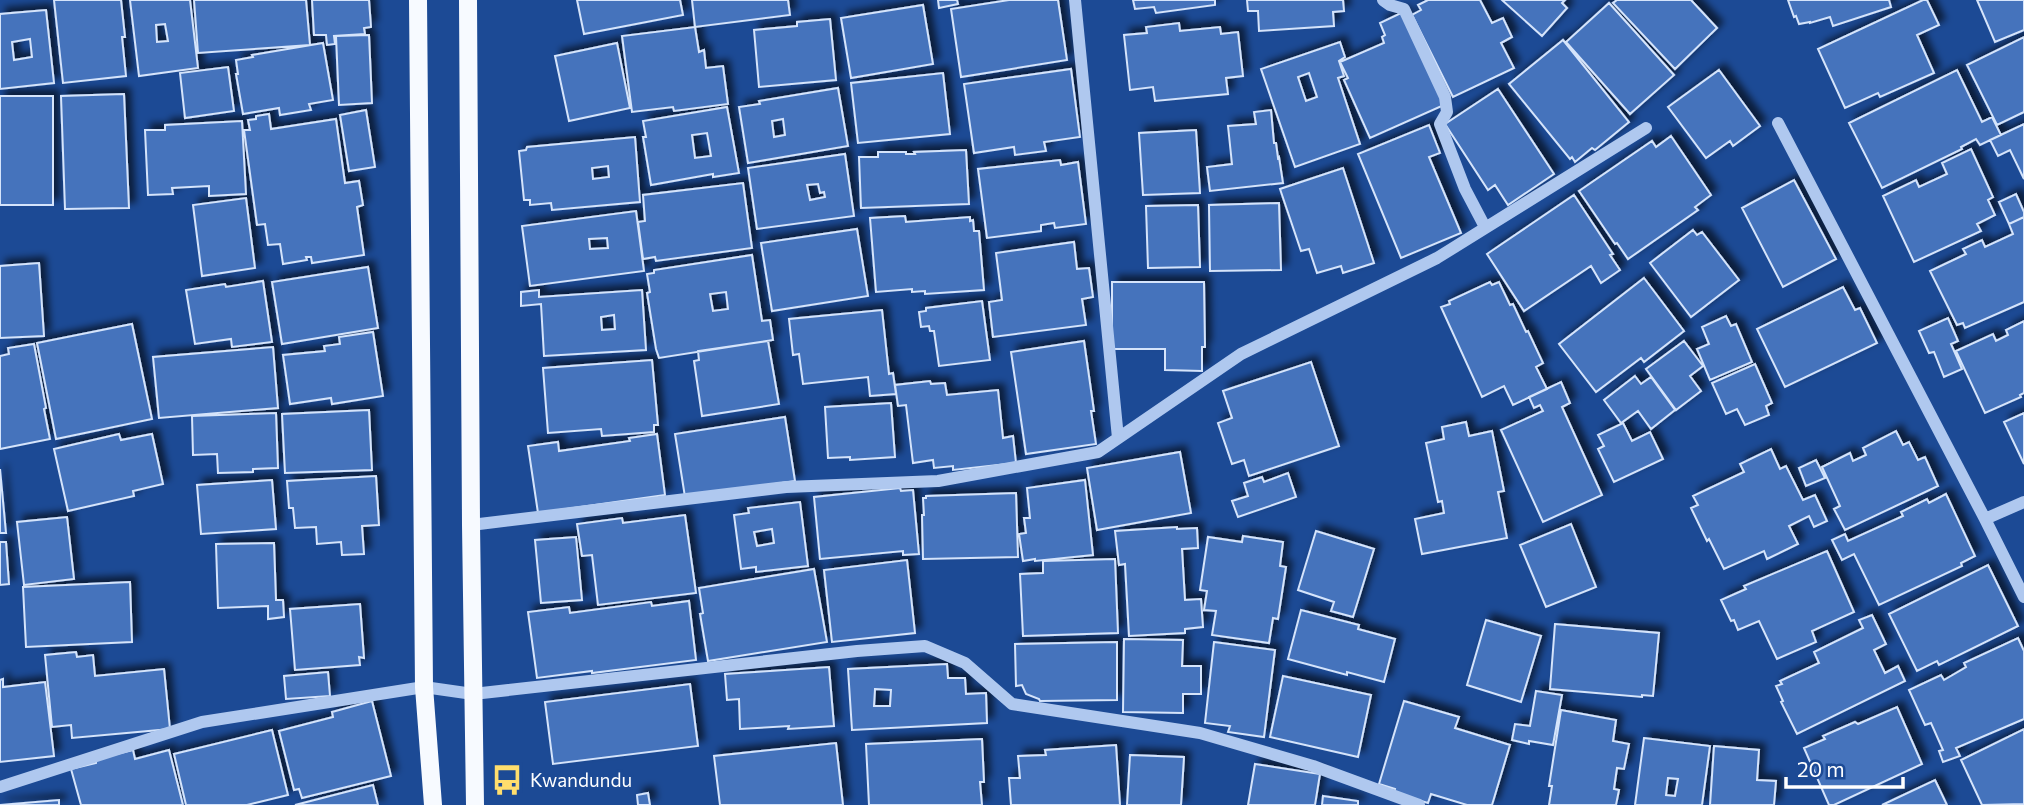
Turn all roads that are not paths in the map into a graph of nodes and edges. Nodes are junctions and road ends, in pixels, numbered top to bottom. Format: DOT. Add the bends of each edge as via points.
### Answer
graph roads {
  1 [pos="418,0"];
  2 [pos="468,0"];
  3 [pos="1075,0"];
  4 [pos="1384,0"];
  5 [pos="1778,122"];
  6 [pos="1646,128"];
  7 [pos="1485,227"];
  8 [pos="1118,438"];
  9 [pos="2024,502"];
  10 [pos="1985,519"];
  11 [pos="471,525"];
  12 [pos="2024,597"];
  13 [pos="424,687"];
  14 [pos="473,694"];
  15 [pos="0,786"];
  16 [pos="433,805"];
  17 [pos="475,805"];
  18 [pos="1419,805"];
  1 -- 13 [label="main road"];
  2 -- 11 [label="main road"];
  3 -- 8 [label="street"];
  4 -- 7 [label="street" via="1404,9 1445,97 1447,112 1440,124"];
  5 -- 10 [label="street"];
  6 -- 7 [label="street"];
  7 -- 8 [label="street" via="1437,258 1241,354"];
  8 -- 11 [label="street" via="1098,452 938,481 786,487"];
  9 -- 10 [label="street"];
  10 -- 12 [label="street"];
  11 -- 14 [label="main road"];
  13 -- 14 [label="street"];
  13 -- 15 [label="street" via="202,722"];
  13 -- 16 [label="main road"];
  14 -- 17 [label="main road"];
  14 -- 18 [label="street" via="925,646 965,663 1012,704 1200,733 1314,766"];
}
